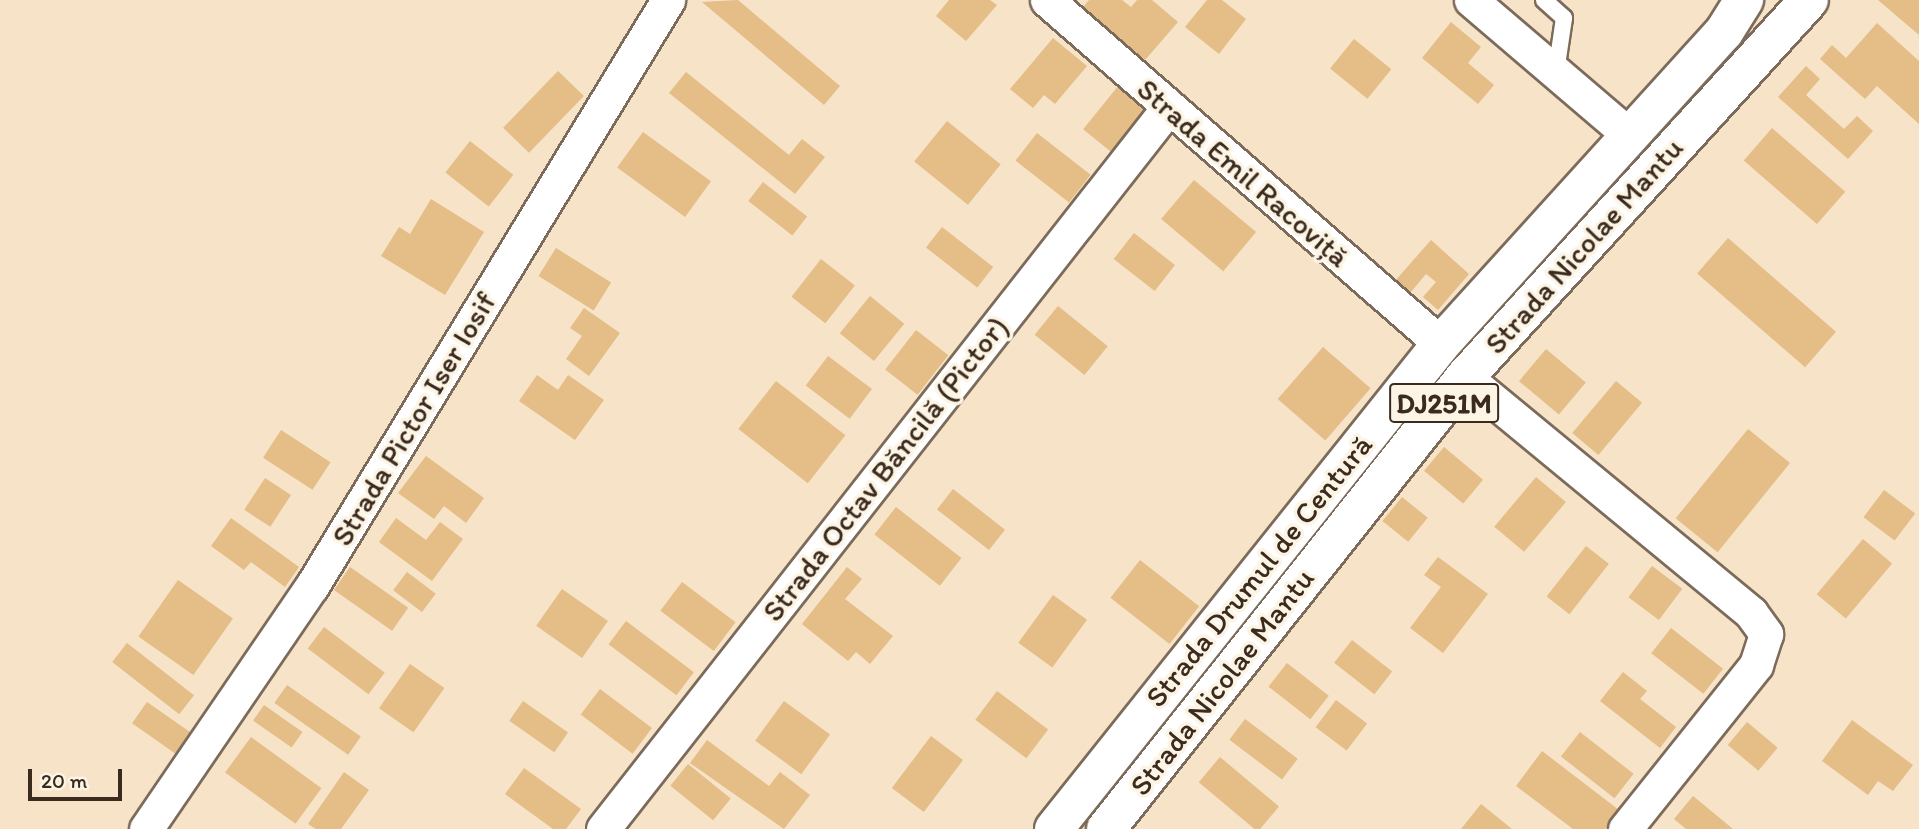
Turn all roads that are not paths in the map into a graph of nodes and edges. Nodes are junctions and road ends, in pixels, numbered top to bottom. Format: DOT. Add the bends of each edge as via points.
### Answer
graph roads {
  1 [pos="668,0"];
  2 [pos="1047,0"];
  3 [pos="1471,0"];
  4 [pos="1544,0"];
  5 [pos="1744,0"];
  6 [pos="1810,0"];
  7 [pos="1556,72"];
  8 [pos="1168,108"];
  9 [pos="1629,135"];
  10 [pos="1441,344"];
  11 [pos="1465,377"];
  12 [pos="146,829"];
  13 [pos="603,829"];
  14 [pos="1054,829"];
  15 [pos="1106,829"];
  16 [pos="1625,829"];
  1 -- 12 [label="street, Strada Pictor Iser Iosif" via="312,586"];
  2 -- 8 [label="street, Strada Emil Racoviță"];
  3 -- 7 [label="street"];
  4 -- 7 [label="lane" via="1564,18"];
  5 -- 9 [label="highway, Strada Drumul de Centură / DJ251M" via="1724,32"];
  6 -- 11 [label="highway, Strada Nicolae Mantu / DJ251M"];
  7 -- 9 [label="street"];
  8 -- 10 [label="street, Strada Emil Racoviță"];
  8 -- 13 [label="street, Strada Octav Băncilă (Pictor)"];
  9 -- 10 [label="highway, Strada Drumul de Centură / DJ251M"];
  10 -- 14 [label="highway, Strada Drumul de Centură / DJ251M"];
  11 -- 15 [label="highway, Strada Nicolae Mantu / DJ251M"];
  11 -- 16 [label="street" via="1762,624 1767,645"];
}
